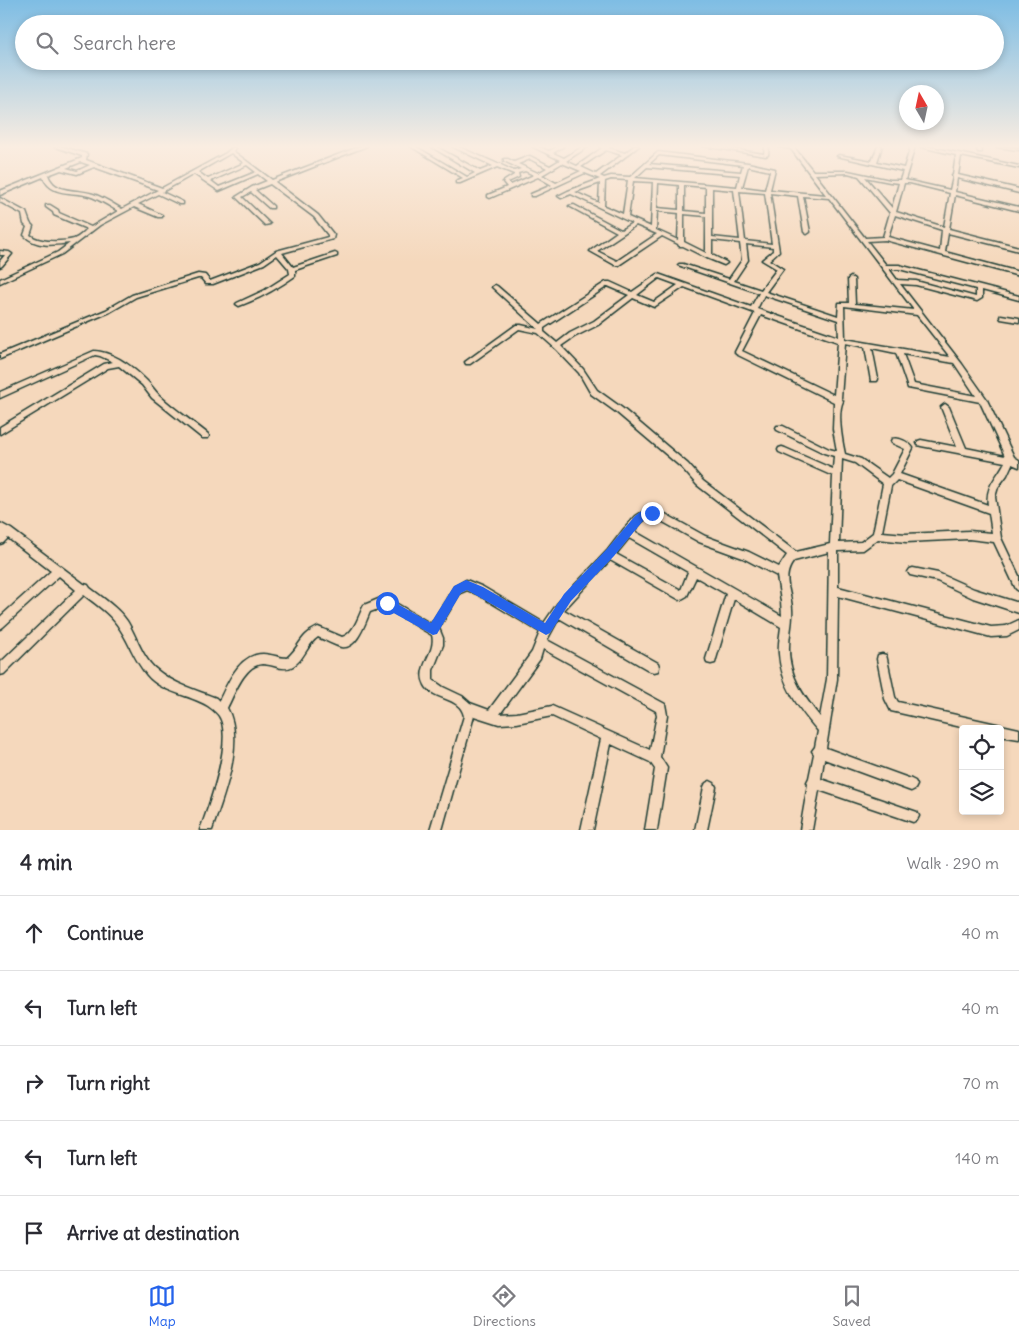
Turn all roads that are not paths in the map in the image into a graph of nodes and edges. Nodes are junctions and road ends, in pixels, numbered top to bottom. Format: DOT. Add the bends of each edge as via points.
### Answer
graph roads {
  1 [pos="682,184"];
  2 [pos="20,185"];
  3 [pos="48,185"];
  4 [pos="145,185"];
  5 [pos="171,185"];
  6 [pos="213,185"];
  7 [pos="230,185"];
  8 [pos="265,185"];
  9 [pos="276,185"];
  10 [pos="508,185"];
  11 [pos="516,185"];
  12 [pos="556,185"];
  13 [pos="588,185"];
  14 [pos="603,185"];
  15 [pos="630,185"];
  16 [pos="656,185"];
  17 [pos="692,185"];
  18 [pos="739,185"];
  19 [pos="769,185"];
  20 [pos="820,185"];
  21 [pos="869,185"];
  22 [pos="901,185"];
  23 [pos="920,185"];
  24 [pos="952,185"];
  25 [pos="992,185"];
  26 [pos="708,186"];
  27 [pos="511,187"];
  28 [pos="738,189"];
  29 [pos="252,190"];
  30 [pos="160,191"];
  31 [pos="1019,191"];
  32 [pos="570,192"];
  33 [pos="767,192"];
  34 [pos="0,193"];
  35 [pos="951,193"];
  36 [pos="533,195"];
  37 [pos="800,195"];
  38 [pos="490,196"];
  39 [pos="561,196"];
  40 [pos="830,197"];
  41 [pos="0,200"];
  42 [pos="181,203"];
  43 [pos="135,205"];
  44 [pos="48,206"];
  45 [pos="271,206"];
  46 [pos="572,206"];
  47 [pos="601,207"];
  48 [pos="654,209"];
  49 [pos="1019,209"];
  50 [pos="122,211"];
  51 [pos="681,212"];
  52 [pos="893,213"];
  53 [pos="709,215"];
  54 [pos="160,216"];
  55 [pos="625,218"];
  56 [pos="635,223"];
  57 [pos="267,224"];
  58 [pos="90,229"];
  59 [pos="945,229"];
  60 [pos="653,231"];
  61 [pos="621,232"];
  62 [pos="807,232"];
  63 [pos="660,235"];
  64 [pos="709,238"];
  65 [pos="886,238"];
  66 [pos="78,240"];
  67 [pos="863,240"];
  68 [pos="742,242"];
  69 [pos="681,245"];
  70 [pos="776,246"];
  71 [pos="1019,249"];
  72 [pos="278,252"];
  73 [pos="0,253"];
  74 [pos="942,253"];
  75 [pos="335,255"];
  76 [pos="709,257"];
  77 [pos="724,263"];
  78 [pos="680,264"];
  79 [pos="0,265"];
  80 [pos="884,268"];
  81 [pos="292,269"];
  82 [pos="1019,274"];
  83 [pos="850,279"];
  84 [pos="0,281"];
  85 [pos="730,282"];
  86 [pos="895,282"];
  87 [pos="682,285"];
  88 [pos="495,287"];
  89 [pos="979,287"];
  90 [pos="762,293"];
  91 [pos="634,295"];
  92 [pos="1019,298"];
  93 [pos="239,304"];
  94 [pos="852,304"];
  95 [pos="756,311"];
  96 [pos="919,313"];
  97 [pos="1003,317"];
  98 [pos="841,319"];
  99 [pos="1019,320"];
  100 [pos="540,329"];
  101 [pos="842,340"];
  102 [pos="868,345"];
  103 [pos="557,346"];
  104 [pos="898,350"];
  105 [pos="0,357"];
  106 [pos="956,361"];
  107 [pos="468,362"];
  108 [pos="122,364"];
  109 [pos="874,379"];
  110 [pos="0,394"];
  111 [pos="983,400"];
  112 [pos="839,401"];
  113 [pos="945,407"];
  114 [pos="780,428"];
  115 [pos="0,431"];
  116 [pos="205,436"];
  117 [pos="895,441"];
  118 [pos="921,443"];
  119 [pos="782,450"];
  120 [pos="963,451"];
  121 [pos="840,455"];
  122 [pos="1014,461"];
  123 [pos="837,474"];
  124 [pos="895,476"];
  125 [pos="888,483"];
  126 [pos="992,510"];
  127 [pos="627,532"];
  128 [pos="3,533"];
  129 [pos="876,535"];
  130 [pos="997,538"];
  131 [pos="834,546"];
  132 [pos="609,555"];
  133 [pos="795,556"];
  134 [pos="60,570"];
  135 [pos="694,570"];
  136 [pos="913,572"];
  137 [pos="783,574"];
  138 [pos="1019,586"];
  139 [pos="85,588"];
  140 [pos="833,590"];
  141 [pos="731,592"];
  142 [pos="1019,608"];
  143 [pos="557,611"];
  144 [pos="0,624"];
  145 [pos="786,624"];
  146 [pos="1019,624"];
  147 [pos="433,630"];
  148 [pos="546,630"];
  149 [pos="542,642"];
  150 [pos="711,658"];
  151 [pos="882,659"];
  152 [pos="654,667"];
  153 [pos="0,670"];
  154 [pos="468,708"];
  155 [pos="221,709"];
  156 [pos="491,717"];
  157 [pos="978,725"];
  158 [pos="822,728"];
  159 [pos="1004,731"];
  160 [pos="1019,734"];
  161 [pos="607,736"];
  162 [pos="818,752"];
  163 [pos="654,758"];
  164 [pos="813,782"];
  165 [pos="911,785"];
  166 [pos="710,787"];
  167 [pos="913,816"];
  168 [pos="206,830"];
  169 [pos="436,830"];
  170 [pos="587,830"];
  171 [pos="651,830"];
  172 [pos="702,830"];
  173 [pos="806,830"];
  1 -- 51 [label="street"];
  2 -- 34 [label="street"];
  3 -- 50 [label="street" via="90,194"];
  4 -- 30 [label="street"];
  5 -- 30 [label="street"];
  6 -- 7 [label="street" via="220,189"];
  8 -- 29 [label="street"];
  9 -- 72 [label="street" via="316,216 332,237"];
  10 -- 27 [label="street"];
  11 -- 27 [label="street"];
  12 -- 36 [label="street"];
  13 -- 32 [label="street"];
  14 -- 47 [label="street"];
  15 -- 55 [label="street"];
  16 -- 48 [label="street"];
  17 -- 26 [label="street"];
  18 -- 28 [label="street"];
  19 -- 33 [label="street"];
  20 -- 40 [label="street"];
  21 -- 52 [label="street"];
  22 -- 52 [label="street"];
  23 -- 35 [label="street"];
  24 -- 35 [label="street"];
  25 -- 31 [label="street"];
  26 -- 28 [label="street"];
  26 -- 53 [label="street"];
  27 -- 38 [label="street"];
  28 -- 33 [label="street"];
  28 -- 68 [label="street"];
  29 -- 45 [label="street"];
  29 -- 57 [label="street" via="239,198"];
  30 -- 42 [label="street"];
  30 -- 43 [label="street"];
  32 -- 39 [label="street"];
  32 -- 47 [label="street"];
  33 -- 37 [label="street"];
  33 -- 70 [label="street"];
  35 -- 49 [label="street"];
  35 -- 59 [label="street"];
  37 -- 40 [label="street"];
  37 -- 62 [label="street"];
  40 -- 67 [label="street"];
  41 -- 66 [label="street" via="24,213 30,226 27,235 30,238 42,242"];
  43 -- 50 [label="street"];
  43 -- 54 [label="street"];
  44 -- 58 [label="street" via="56,214"];
  46 -- 61 [label="street"];
  47 -- 55 [label="street"];
  48 -- 51 [label="street"];
  48 -- 60 [label="street"];
  50 -- 58 [label="street"];
  51 -- 53 [label="street"];
  51 -- 69 [label="street"];
  52 -- 59 [label="street"];
  52 -- 65 [label="street"];
  53 -- 64 [label="street"];
  55 -- 56 [label="street"];
  56 -- 60 [label="street"];
  56 -- 61 [label="street"];
  58 -- 66 [label="street"];
  59 -- 71 [label="street"];
  59 -- 74 [label="street"];
  60 -- 63 [label="street"];
  61 -- 63 [label="street" via="593,251 617,264"];
  63 -- 69 [label="street"];
  64 -- 68 [label="street"];
  64 -- 76 [label="street"];
  65 -- 67 [label="street"];
  65 -- 74 [label="street"];
  66 -- 84 [label="street" via="54,256"];
  67 -- 80 [label="street"];
  68 -- 70 [label="street"];
  68 -- 85 [label="street" via="745,263"];
  69 -- 76 [label="street"];
  70 -- 90 [label="street" via="776,252 765,260 780,269"];
  72 -- 81 [label="street"];
  72 -- 105 [label="street" via="262,263 211,283 204,276 198,276 134,296 108,311"];
  73 -- 79 [label="street" via="9,254"];
  74 -- 82 [label="street"];
  75 -- 81 [label="street"];
  76 -- 77 [label="street"];
  78 -- 85 [label="street"];
  80 -- 86 [label="street"];
  80 -- 89 [label="street" via="899,266"];
  81 -- 93 [label="street" via="293,275 275,288"];
  83 -- 94 [label="street"];
  85 -- 90 [label="street"];
  86 -- 89 [label="street" via="916,283 977,299"];
  86 -- 96 [label="street"];
  87 -- 91 [label="street" via="658,276"];
  87 -- 91 [label="street" via="656,305"];
  87 -- 95 [label="street"];
  88 -- 100 [label="street"];
  89 -- 92 [label="street"];
  90 -- 95 [label="street"];
  90 -- 98 [label="street"];
  91 -- 100 [label="street" via="608,283"];
  91 -- 103 [label="street"];
  94 -- 96 [label="street"];
  94 -- 98 [label="street" via="841,304"];
  95 -- 101 [label="street"];
  95 -- 112 [label="street" via="738,352"];
  96 -- 106 [label="street"];
  97 -- 99 [label="street"];
  98 -- 101 [label="street"];
  100 -- 103 [label="street"];
  100 -- 107 [label="street" via="533,332 518,327"];
  101 -- 102 [label="street"];
  101 -- 112 [label="street" via="838,370"];
  102 -- 104 [label="street"];
  102 -- 109 [label="street"];
  103 -- 133 [label="street" via="583,374 594,392 678,460 700,483"];
  104 -- 106 [label="street"];
  104 -- 111 [label="street" via="911,386"];
  106 -- 111 [label="street"];
  108 -- 110 [label="street" via="96,353"];
  108 -- 115 [label="street" via="108,365"];
  108 -- 116 [label="street" via="152,388 155,396"];
  111 -- 122 [label="street"];
  112 -- 121 [label="street"];
  113 -- 120 [label="street"];
  114 -- 121 [label="street"];
  117 -- 124 [label="street" via="909,448"];
  118 -- 120 [label="street"];
  119 -- 123 [label="street"];
  120 -- 122 [label="street"];
  121 -- 123 [label="street"];
  121 -- 125 [label="street" via="864,464"];
  122 -- 126 [label="street" via="994,486"];
  123 -- 131 [label="street"];
  124 -- 125 [label="street"];
  124 -- 126 [label="street"];
  125 -- 129 [label="street"];
  126 -- 130 [label="street"];
  127 -- 132 [label="street"];
  127 -- 135 [label="street"];
  127 -- 137 [label="street" via="643,515 652,513"];
  128 -- 134 [label="street"];
  129 -- 130 [label="street"];
  129 -- 131 [label="street" via="863,546"];
  130 -- 138 [label="street"];
  131 -- 133 [label="street"];
  131 -- 140 [label="street"];
  132 -- 135 [label="street" via="680,594 684,593"];
  132 -- 143 [label="street"];
  133 -- 137 [label="street" via="788,560"];
  134 -- 139 [label="street"];
  134 -- 144 [label="street"];
  135 -- 141 [label="street"];
  136 -- 142 [label="street" via="938,577"];
  137 -- 145 [label="street" via="781,585 787,603"];
  139 -- 153 [label="street"];
  139 -- 155 [label="street" via="123,624 152,673"];
  140 -- 146 [label="street" via="991,632 1007,631"];
  140 -- 158 [label="street" via="832,679"];
  141 -- 145 [label="street"];
  141 -- 150 [label="street"];
  143 -- 148 [label="street"];
  143 -- 152 [label="street"];
  145 -- 158 [label="street" via="784,653 789,679 800,700"];
  147 -- 148 [label="street" via="458,590 466,585 480,590"];
  147 -- 154 [label="street" via="438,634 439,642 428,668 428,682"];
  147 -- 155 [label="street" via="387,603 373,604 365,611 348,641 342,642 318,632 308,638 289,663 263,659 251,662 244,668"];
  148 -- 149 [label="street"];
  149 -- 156 [label="street"];
  149 -- 163 [label="street" via="661,708"];
  151 -- 157 [label="street" via="890,699 895,707"];
  154 -- 156 [label="street"];
  154 -- 169 [label="street" via="469,716"];
  155 -- 168 [label="street" via="228,726 228,747 220,790"];
  156 -- 161 [label="street" via="517,718 552,711"];
  158 -- 162 [label="street"];
  159 -- 160 [label="street"];
  161 -- 163 [label="street"];
  161 -- 170 [label="street"];
  162 -- 164 [label="street"];
  162 -- 165 [label="street"];
  163 -- 171 [label="street" via="661,768"];
  164 -- 167 [label="street"];
  164 -- 173 [label="street"];
  166 -- 172 [label="street"];
}
